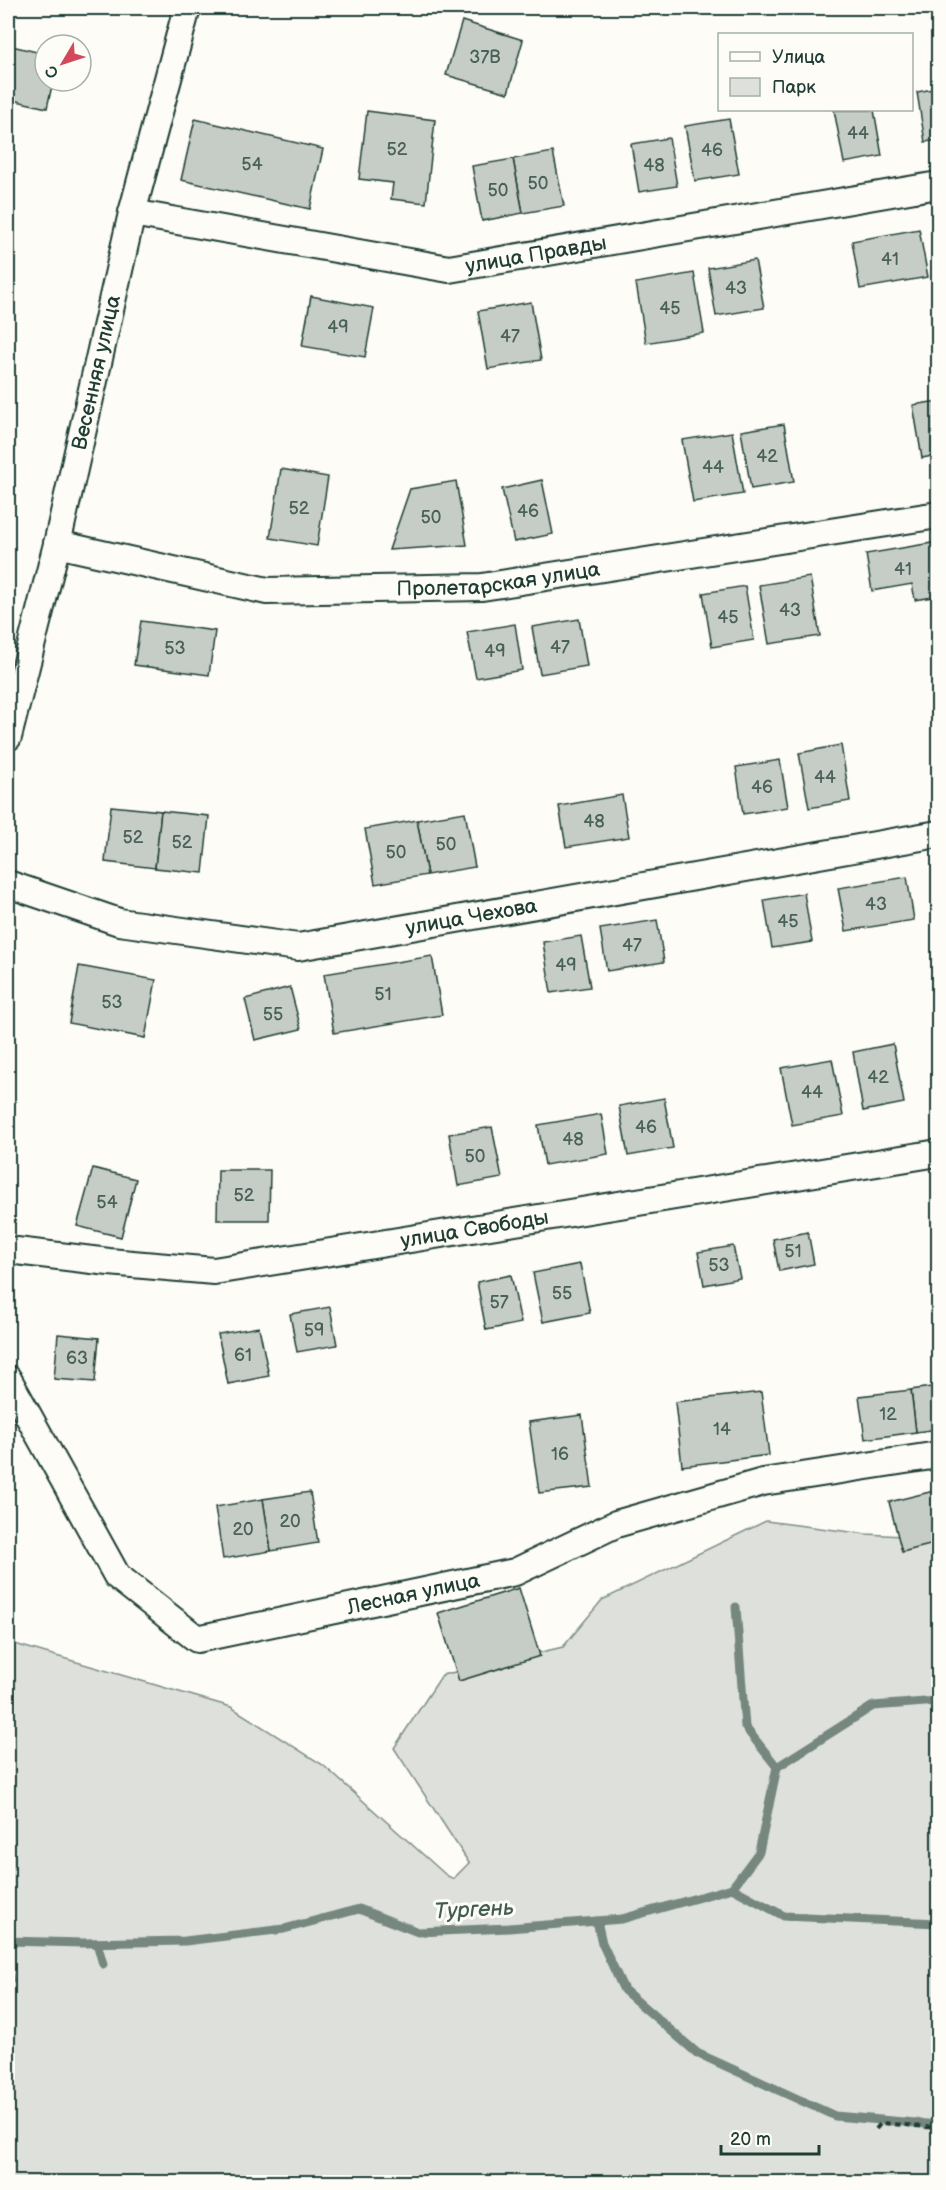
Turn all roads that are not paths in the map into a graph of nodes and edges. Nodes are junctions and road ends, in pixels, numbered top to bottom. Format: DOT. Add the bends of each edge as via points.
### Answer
graph roads {
  1 [pos="187,8"];
  2 [pos="939,185"];
  3 [pos="132,213"];
  4 [pos="939,515"];
  5 [pos="57,544"];
  6 [pos="8,737"];
  7 [pos="939,834"];
  8 [pos="8,884"];
  9 [pos="939,1153"];
  10 [pos="8,1250"];
  11 [pos="8,1379"];
  12 [pos="939,1455"];
  1 -- 3 [label="street, Весенняя улица"];
  2 -- 3 [label="street, улица Правды" via="449,270"];
  3 -- 5 [label="street, Весенняя улица"];
  4 -- 5 [label="street, Пролетарская улица" via="482,587 267,591"];
  5 -- 6 [label="street, Весенняя улица"];
  7 -- 8 [label="street, улица Чехова" via="298,947 119,922"];
  9 -- 10 [label="street, улица Свободы" via="214,1271"];
  11 -- 12 [label="street, Лесная улица" via="117,1576 196,1639 515,1572 616,1524 762,1482"];
}
